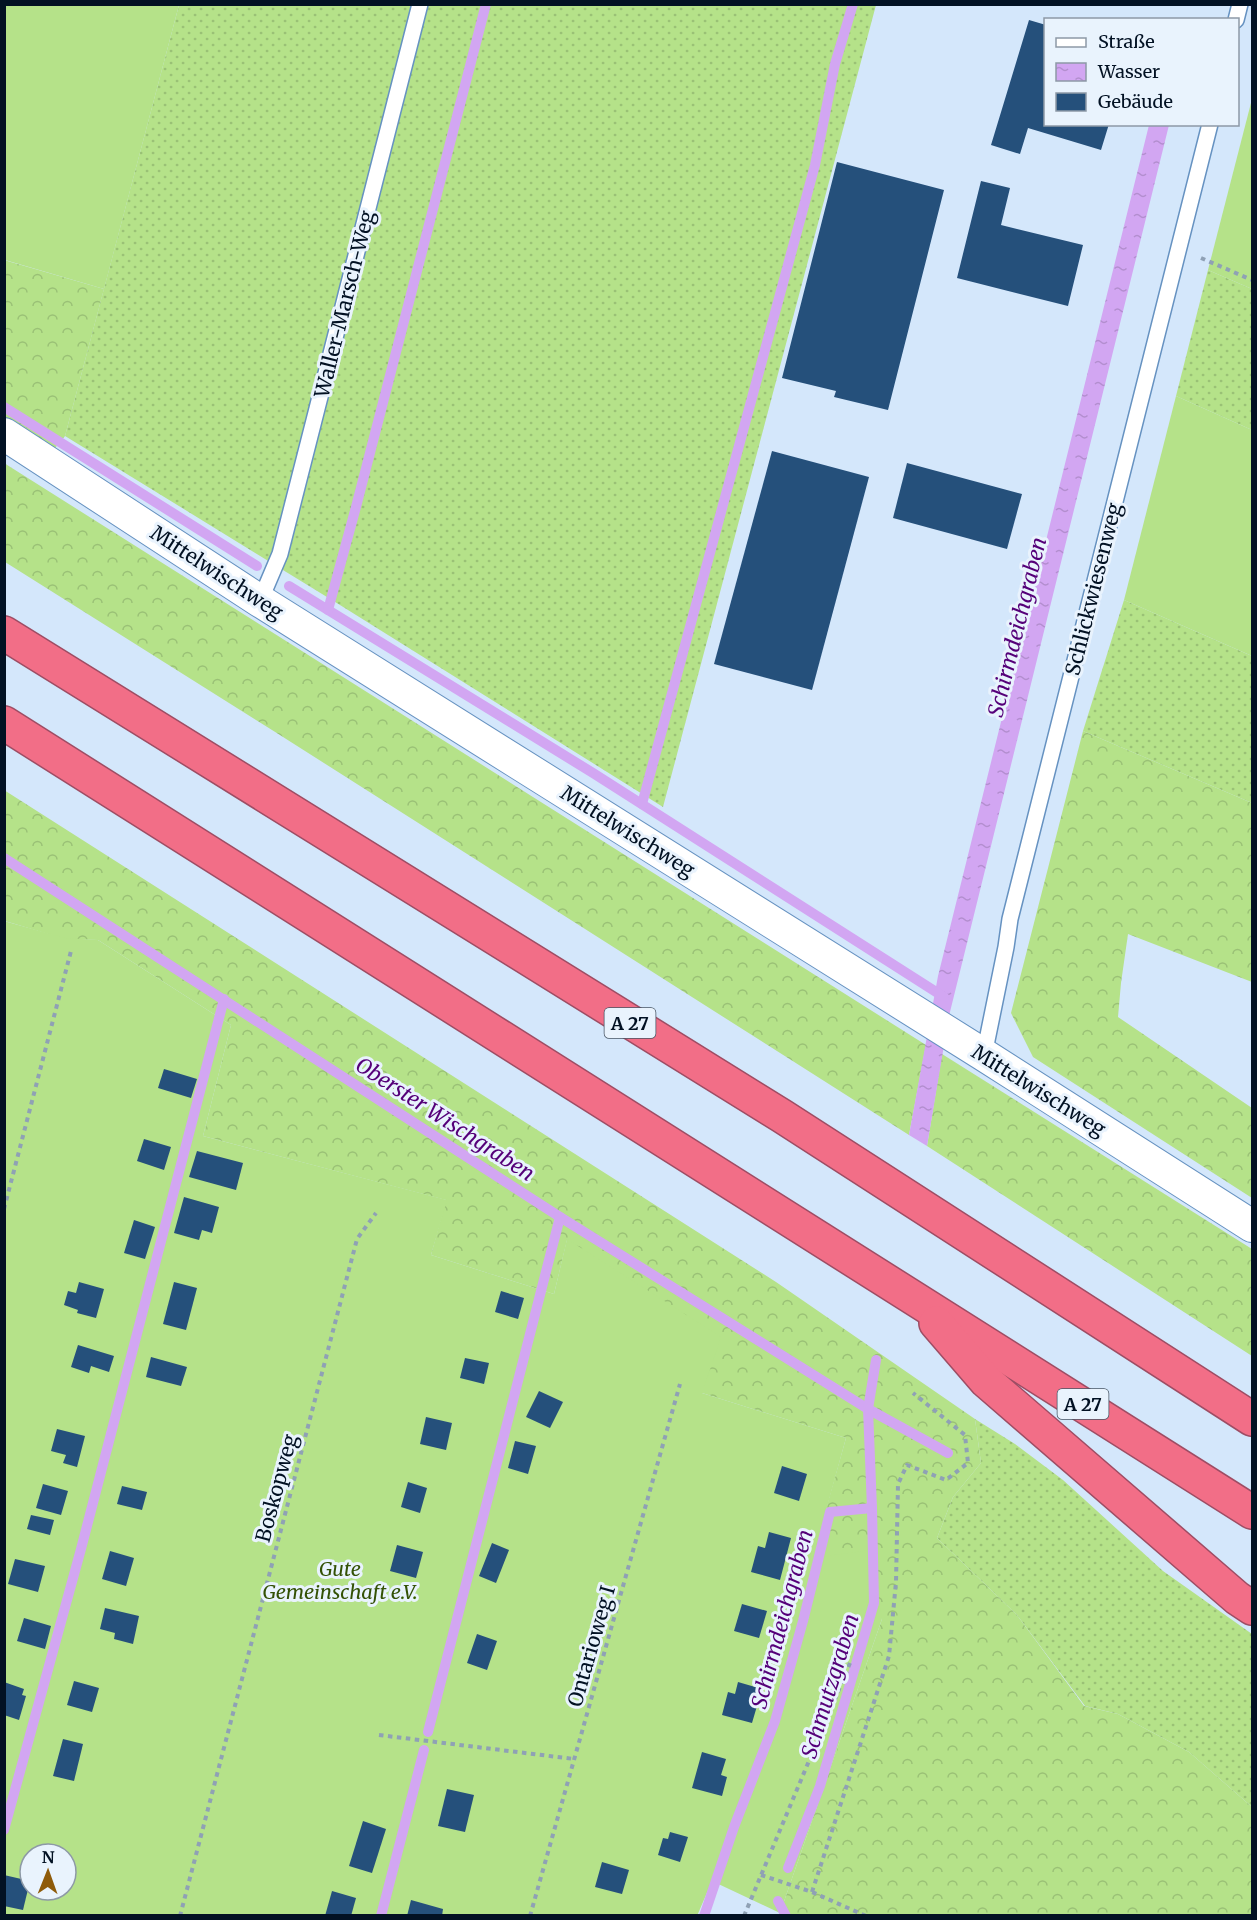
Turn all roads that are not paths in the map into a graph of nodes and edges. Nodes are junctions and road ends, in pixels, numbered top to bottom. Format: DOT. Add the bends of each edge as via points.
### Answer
graph roads {
  1 [pos="420,4"];
  2 [pos="1210,126"];
  3 [pos="4,434"];
  4 [pos="260,601"];
  5 [pos="4,633"];
  6 [pos="4,723"];
  7 [pos="984,1055"];
  8 [pos="1252,1226"];
  9 [pos="914,1297"];
  10 [pos="1252,1419"];
  11 [pos="1252,1512"];
  12 [pos="1252,1608"];
  1 -- 4 [label="lane, Waller-Marsch-Weg" via="280,555"];
  2 -- 7 [label="lane, Schlickwiesenweg" via="1010,920"];
  3 -- 4 [label="street, Mittelwischweg"];
  4 -- 7 [label="street, Mittelwischweg"];
  5 -- 10 [label="highway, A 27" via="782,1116"];
  6 -- 9 [label="highway, A 27"];
  7 -- 8 [label="street, Mittelwischweg"];
  9 -- 11 [label="highway, A 27"];
  9 -- 12 [label="highway" via="986,1381"];
}
